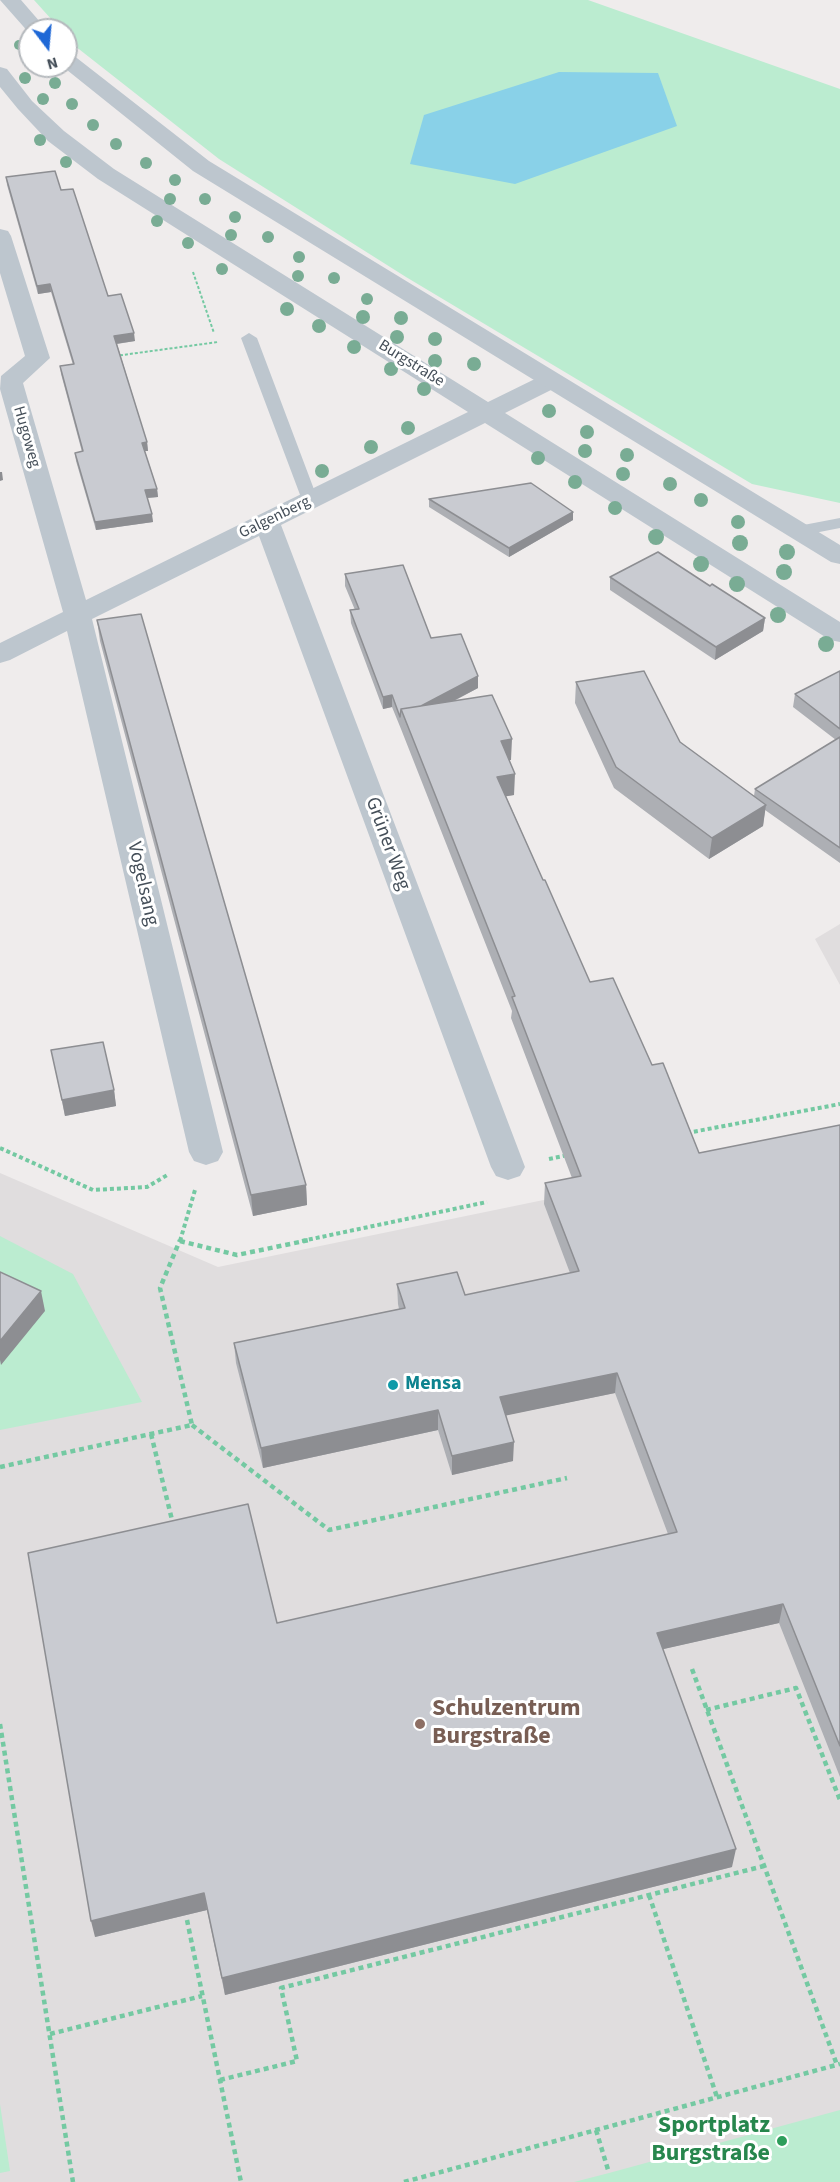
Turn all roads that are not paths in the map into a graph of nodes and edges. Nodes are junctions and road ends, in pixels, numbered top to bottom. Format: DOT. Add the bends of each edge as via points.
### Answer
graph roads {
  1 [pos="10,0"];
  2 [pos="26,18"];
  3 [pos="78,69"];
  4 [pos="0,73"];
  5 [pos="0,236"];
  6 [pos="249,338"];
  7 [pos="550,381"];
  8 [pos="487,412"];
  9 [pos="310,500"];
  10 [pos="267,521"];
  11 [pos="840,523"];
  12 [pos="799,531"];
  13 [pos="840,556"];
  14 [pos="77,615"];
  15 [pos="840,634"];
  16 [pos="0,654"];
  17 [pos="206,1152"];
  18 [pos="508,1167"];
  1 -- 2 [label="street"];
  3 -- 7 [label="street" via="201,166"];
  4 -- 8 [label="street, Burgstraße" via="56,136 106,174"];
  5 -- 14 [label="street, Hugoweg" via="38,358 10,381"];
  6 -- 9 [label="lane"];
  7 -- 8 [label="street, Galgenberg"];
  7 -- 12 [label="street"];
  8 -- 9 [label="street, Galgenberg"];
  8 -- 15 [label="street, Burgstraße"];
  9 -- 10 [label="street, Galgenberg"];
  10 -- 14 [label="street, Galgenberg"];
  10 -- 18 [label="street, Grüner Weg"];
  11 -- 12 [label="lane"];
  12 -- 13 [label="street"];
  14 -- 16 [label="street, Galgenberg"];
  14 -- 17 [label="street, Vogelsang"];
}
